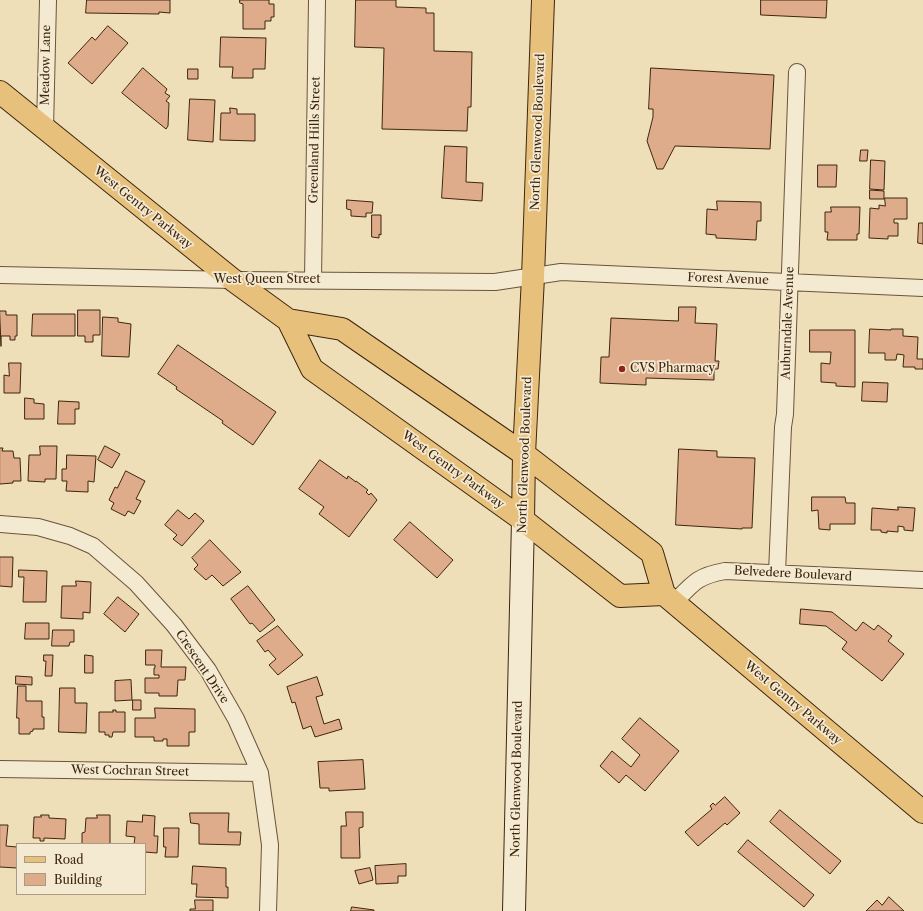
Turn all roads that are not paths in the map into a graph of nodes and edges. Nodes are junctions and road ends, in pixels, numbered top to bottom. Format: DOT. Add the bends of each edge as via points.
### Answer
graph roads {
  1 [pos="48,0"];
  2 [pos="317,0"];
  3 [pos="543,0"];
  4 [pos="797,72"];
  5 [pos="0,92"];
  6 [pos="45,129"];
  7 [pos="0,275"];
  8 [pos="533,277"];
  9 [pos="233,280"];
  10 [pos="313,280"];
  11 [pos="789,281"];
  12 [pos="923,288"];
  13 [pos="288,320"];
  14 [pos="524,454"];
  15 [pos="522,520"];
  16 [pos="0,524"];
  17 [pos="777,573"];
  18 [pos="923,580"];
  19 [pos="669,599"];
  20 [pos="0,769"];
  21 [pos="260,772"];
  22 [pos="923,812"];
  23 [pos="268,911"];
  24 [pos="514,911"];
  1 -- 6 [label="street, Meadow Lane"];
  2 -- 10 [label="street, Greenland Hills Street"];
  3 -- 8 [label="main road, North Glenwood Boulevard"];
  4 -- 11 [label="street, Auburndale Avenue"];
  5 -- 6 [label="main road, West Gentry Parkway"];
  6 -- 9 [label="main road, West Gentry Parkway"];
  7 -- 9 [label="street, West Queen Street"];
  8 -- 10 [label="street, West Queen Street" via="495,282"];
  8 -- 11 [label="street, Forest Avenue" via="561,272"];
  8 -- 14 [label="main road, North Glenwood Boulevard"];
  9 -- 10 [label="street, West Queen Street"];
  9 -- 13 [label="main road, West Gentry Parkway"];
  11 -- 12 [label="street, Forest Avenue"];
  11 -- 17 [label="street, Auburndale Avenue"];
  13 -- 14 [label="main road, West Gentry Parkway" via="342,329"];
  13 -- 15 [label="main road, West Gentry Parkway" via="312,369"];
  14 -- 15 [label="main road, North Glenwood Boulevard"];
  14 -- 19 [label="main road, West Gentry Parkway" via="652,553"];
  15 -- 19 [label="main road, West Gentry Parkway" via="620,596"];
  15 -- 24 [label="street, North Glenwood Boulevard"];
  16 -- 21 [label="street, Crescent Drive" via="38,527 70,536 93,546 136,583 174,625 208,670 236,719"];
  17 -- 18 [label="street, Belvedere Boulevard"];
  17 -- 19 [label="street, Belvedere Boulevard" via="725,571 704,576"];
  19 -- 22 [label="main road, West Gentry Parkway"];
  20 -- 21 [label="street, West Cochran Street"];
  21 -- 23 [label="street, Crescent Drive" via="270,845"];
}
